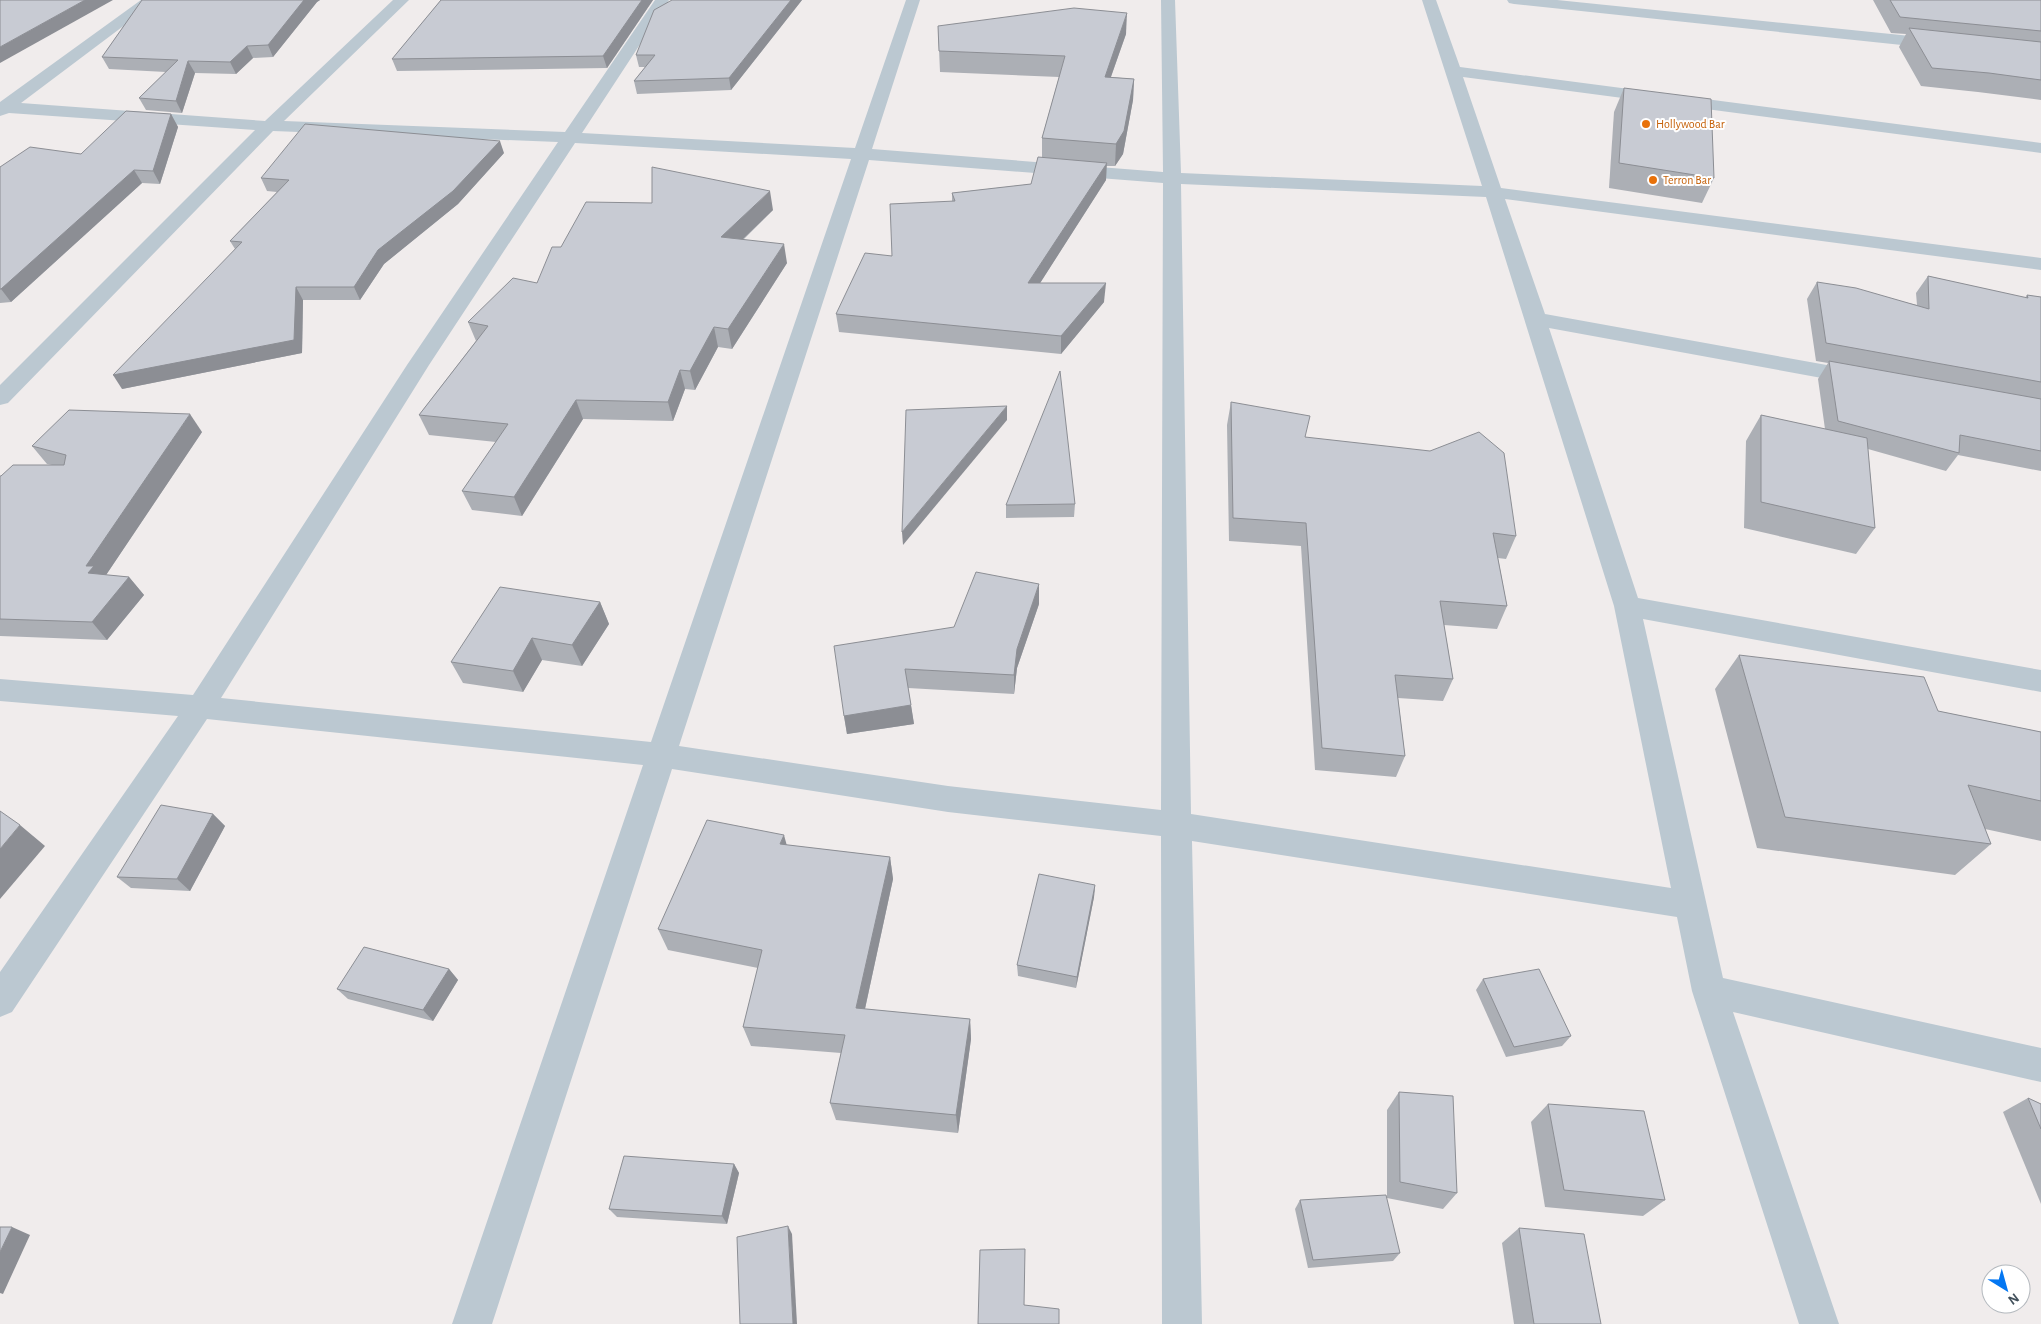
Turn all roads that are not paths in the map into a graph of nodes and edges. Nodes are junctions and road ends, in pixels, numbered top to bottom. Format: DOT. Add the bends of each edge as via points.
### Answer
graph roads {
  1 [pos="151,0"];
  2 [pos="402,0"];
  3 [pos="662,0"];
  4 [pos="914,0"];
  5 [pos="1168,0"];
  6 [pos="1429,0"];
  7 [pos="1514,0"];
  8 [pos="1950,45"];
  9 [pos="1453,71"];
  10 [pos="2,108"];
  11 [pos="269,126"];
  12 [pos="568,137"];
  13 [pos="2041,148"];
  14 [pos="862,154"];
  15 [pos="1172,178"];
  16 [pos="1492,192"];
  17 [pos="2041,264"];
  18 [pos="1536,319"];
  19 [pos="1876,381"];
  20 [pos="0,398"];
  21 [pos="1627,606"];
  22 [pos="2041,682"];
  23 [pos="0,690"];
  24 [pos="200,707"];
  25 [pos="661,756"];
  26 [pos="1176,825"];
  27 [pos="1690,905"];
  28 [pos="1709,991"];
  29 [pos="0,1001"];
  30 [pos="2041,1065"];
  31 [pos="472,1324"];
  32 [pos="1182,1324"];
  33 [pos="1819,1324"];
  1 -- 10 [label="street"];
  2 -- 11 [label="street"];
  3 -- 12 [label="street"];
  4 -- 14 [label="street"];
  5 -- 15 [label="street"];
  6 -- 9 [label="street"];
  7 -- 8 [label="street"];
  9 -- 13 [label="street"];
  9 -- 16 [label="street"];
  10 -- 11 [label="street"];
  11 -- 12 [label="street"];
  11 -- 20 [label="street"];
  12 -- 14 [label="street"];
  12 -- 24 [label="street"];
  14 -- 15 [label="street"];
  14 -- 25 [label="street"];
  15 -- 16 [label="street"];
  15 -- 26 [label="street"];
  16 -- 17 [label="street"];
  16 -- 18 [label="street"];
  18 -- 19 [label="street"];
  18 -- 21 [label="street"];
  21 -- 22 [label="street"];
  21 -- 27 [label="street"];
  23 -- 24 [label="street"];
  24 -- 25 [label="street"];
  24 -- 29 [label="street"];
  25 -- 26 [label="street" via="948,800"];
  25 -- 31 [label="street"];
  26 -- 27 [label="street"];
  26 -- 32 [label="street"];
  27 -- 28 [label="street"];
  28 -- 30 [label="street"];
  28 -- 33 [label="street"];
}
